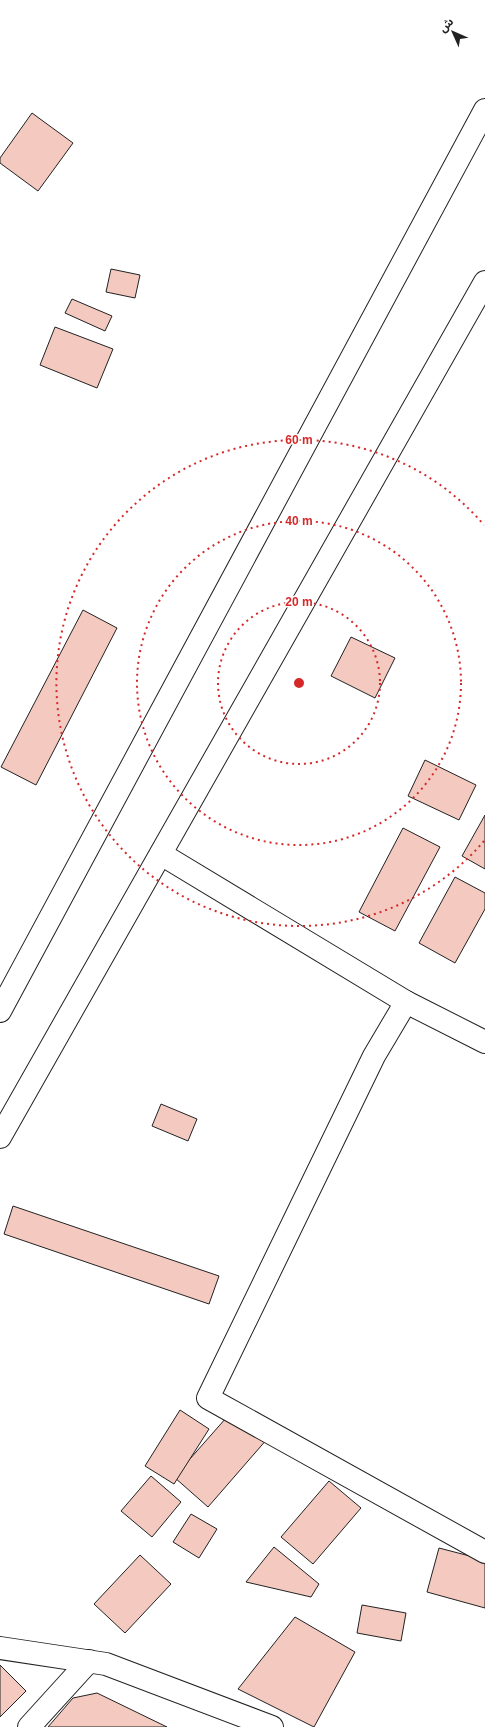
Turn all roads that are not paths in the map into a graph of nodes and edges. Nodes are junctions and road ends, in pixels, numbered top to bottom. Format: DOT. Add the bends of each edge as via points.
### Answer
graph roads {
  1 [pos="485,110"];
  2 [pos="485,282"];
  3 [pos="161,854"];
  4 [pos="406,1002"];
  5 [pos="0,1011"];
  6 [pos="485,1042"];
  7 [pos="0,1137"];
  8 [pos="485,1552"];
  9 [pos="0,1648"];
  10 [pos="89,1661"];
  11 [pos="29,1727"];
  12 [pos="272,1727"];
  1 -- 5 [label="street"];
  2 -- 3 [label="street"];
  3 -- 4 [label="street"];
  3 -- 7 [label="street"];
  4 -- 6 [label="street"];
  4 -- 8 [label="street" via="374,1056 208,1398"];
  9 -- 10 [label="street"];
  10 -- 11 [label="street"];
  10 -- 12 [label="street" via="106,1664"];
}
